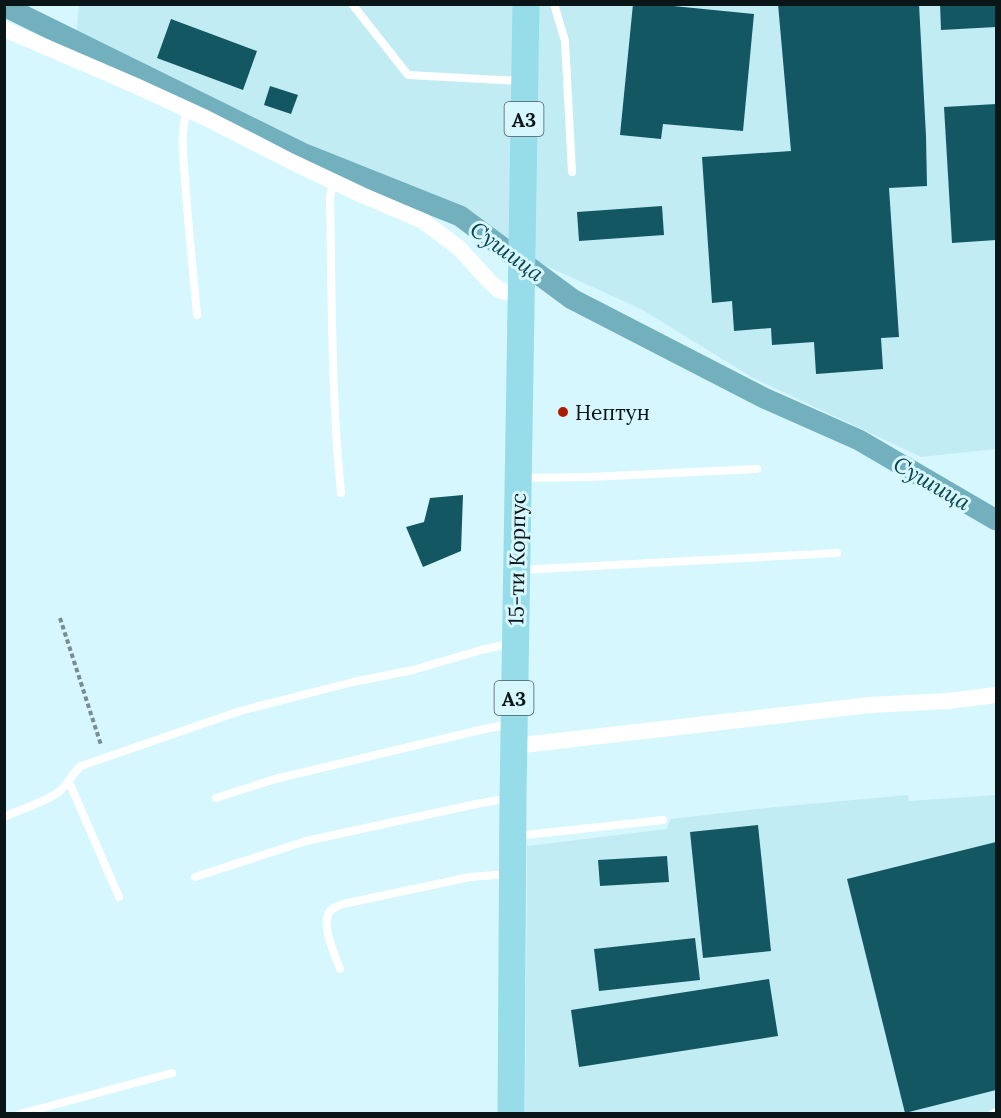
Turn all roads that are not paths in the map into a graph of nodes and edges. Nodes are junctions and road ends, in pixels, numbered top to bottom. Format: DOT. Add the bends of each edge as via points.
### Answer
graph roads {
  1 [pos="351,4"];
  2 [pos="526,4"];
  3 [pos="554,4"];
  4 [pos="4,29"];
  5 [pos="525,81"];
  6 [pos="187,110"];
  7 [pos="572,172"];
  8 [pos="334,182"];
  9 [pos="521,289"];
  10 [pos="197,315"];
  11 [pos="757,469"];
  12 [pos="518,478"];
  13 [pos="341,493"];
  14 [pos="837,553"];
  15 [pos="517,570"];
  16 [pos="515,642"];
  17 [pos="996,695"];
  18 [pos="514,735"];
  19 [pos="69,782"];
  20 [pos="513,797"];
  21 [pos="216,798"];
  22 [pos="4,817"];
  23 [pos="663,820"];
  24 [pos="513,837"];
  25 [pos="512,873"];
  26 [pos="195,877"];
  27 [pos="119,897"];
  28 [pos="340,969"];
  29 [pos="172,1073"];
  30 [pos="996,1112"];
  31 [pos="20,1113"];
  32 [pos="511,1113"];
  33 [pos="992,1113"];
  1 -- 5 [label="lane" via="408,75"];
  2 -- 5 [label="main road, 15-ти Корпус / A3"];
  3 -- 7 [label="lane" via="565,41"];
  4 -- 6 [label="street"];
  5 -- 9 [label="main road, 15-ти Корпус / A3"];
  6 -- 8 [label="street"];
  6 -- 10 [label="lane" via="183,144"];
  8 -- 9 [label="street" via="423,221 459,248 499,290"];
  8 -- 13 [label="lane" via="330,196 333,375"];
  9 -- 12 [label="main road, 15-ти Корпус / A3"];
  11 -- 12 [label="lane"];
  12 -- 15 [label="main road, 15-ти Корпус / A3"];
  14 -- 15 [label="lane"];
  15 -- 16 [label="main road, 15-ти Корпус / A3"];
  16 -- 18 [label="main road, 15-ти Корпус / A3"];
  16 -- 19 [label="lane" via="240,711 81,766"];
  17 -- 18 [label="street"];
  18 -- 20 [label="main road, 15-ти Корпус / A3"];
  18 -- 21 [label="lane" via="480,730 275,778"];
  19 -- 22 [label="lane" via="58,792"];
  19 -- 27 [label="lane"];
  20 -- 24 [label="main road, 15-ти Корпус / A3"];
  20 -- 26 [label="lane" via="306,841"];
  23 -- 24 [label="lane"];
  24 -- 25 [label="main road, 15-ти Корпус / A3"];
  25 -- 28 [label="lane" via="470,877 334,907 328,913 328,934"];
  25 -- 32 [label="main road, 15-ти Корпус / A3"];
  29 -- 31 [label="lane"];
  30 -- 33 [label="lane"];
}
